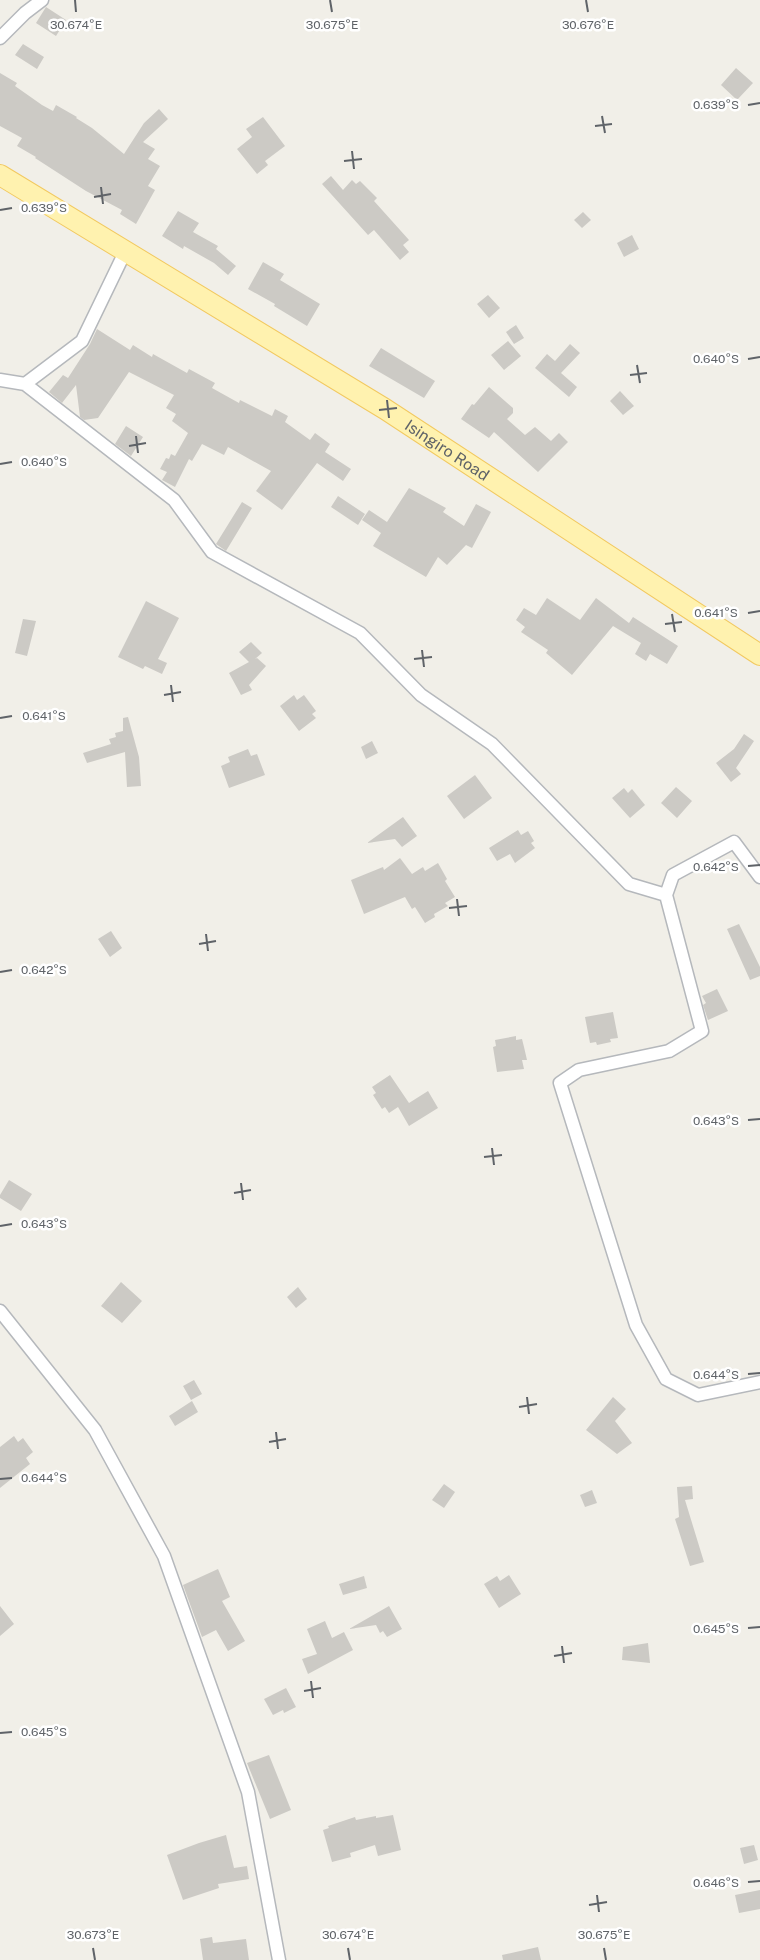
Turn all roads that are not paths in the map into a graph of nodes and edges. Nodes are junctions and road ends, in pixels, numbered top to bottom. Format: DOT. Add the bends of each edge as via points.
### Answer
graph roads {
  1 [pos="42,0"];
  2 [pos="0,38"];
  3 [pos="0,175"];
  4 [pos="125,252"];
  5 [pos="1,383"];
  6 [pos="25,384"];
  7 [pos="760,656"];
  8 [pos="760,877"];
  9 [pos="666,895"];
  10 [pos="0,1311"];
  11 [pos="760,1382"];
  12 [pos="279,1960"];
  1 -- 2 [label="street"];
  3 -- 4 [label="main road, Isingiro Road"];
  4 -- 6 [label="street" via="82,341"];
  4 -- 7 [label="main road, Isingiro Road" via="385,409"];
  5 -- 6 [label="street"];
  6 -- 9 [label="street" via="174,500 212,552 360,633 421,695 492,744 630,884"];
  8 -- 9 [label="street" via="734,842 673,875"];
  9 -- 11 [label="street" via="702,1031 669,1050 579,1070 560,1083 636,1325 666,1379 698,1395"];
  10 -- 12 [label="street" via="95,1430 164,1556 248,1792"];
}
